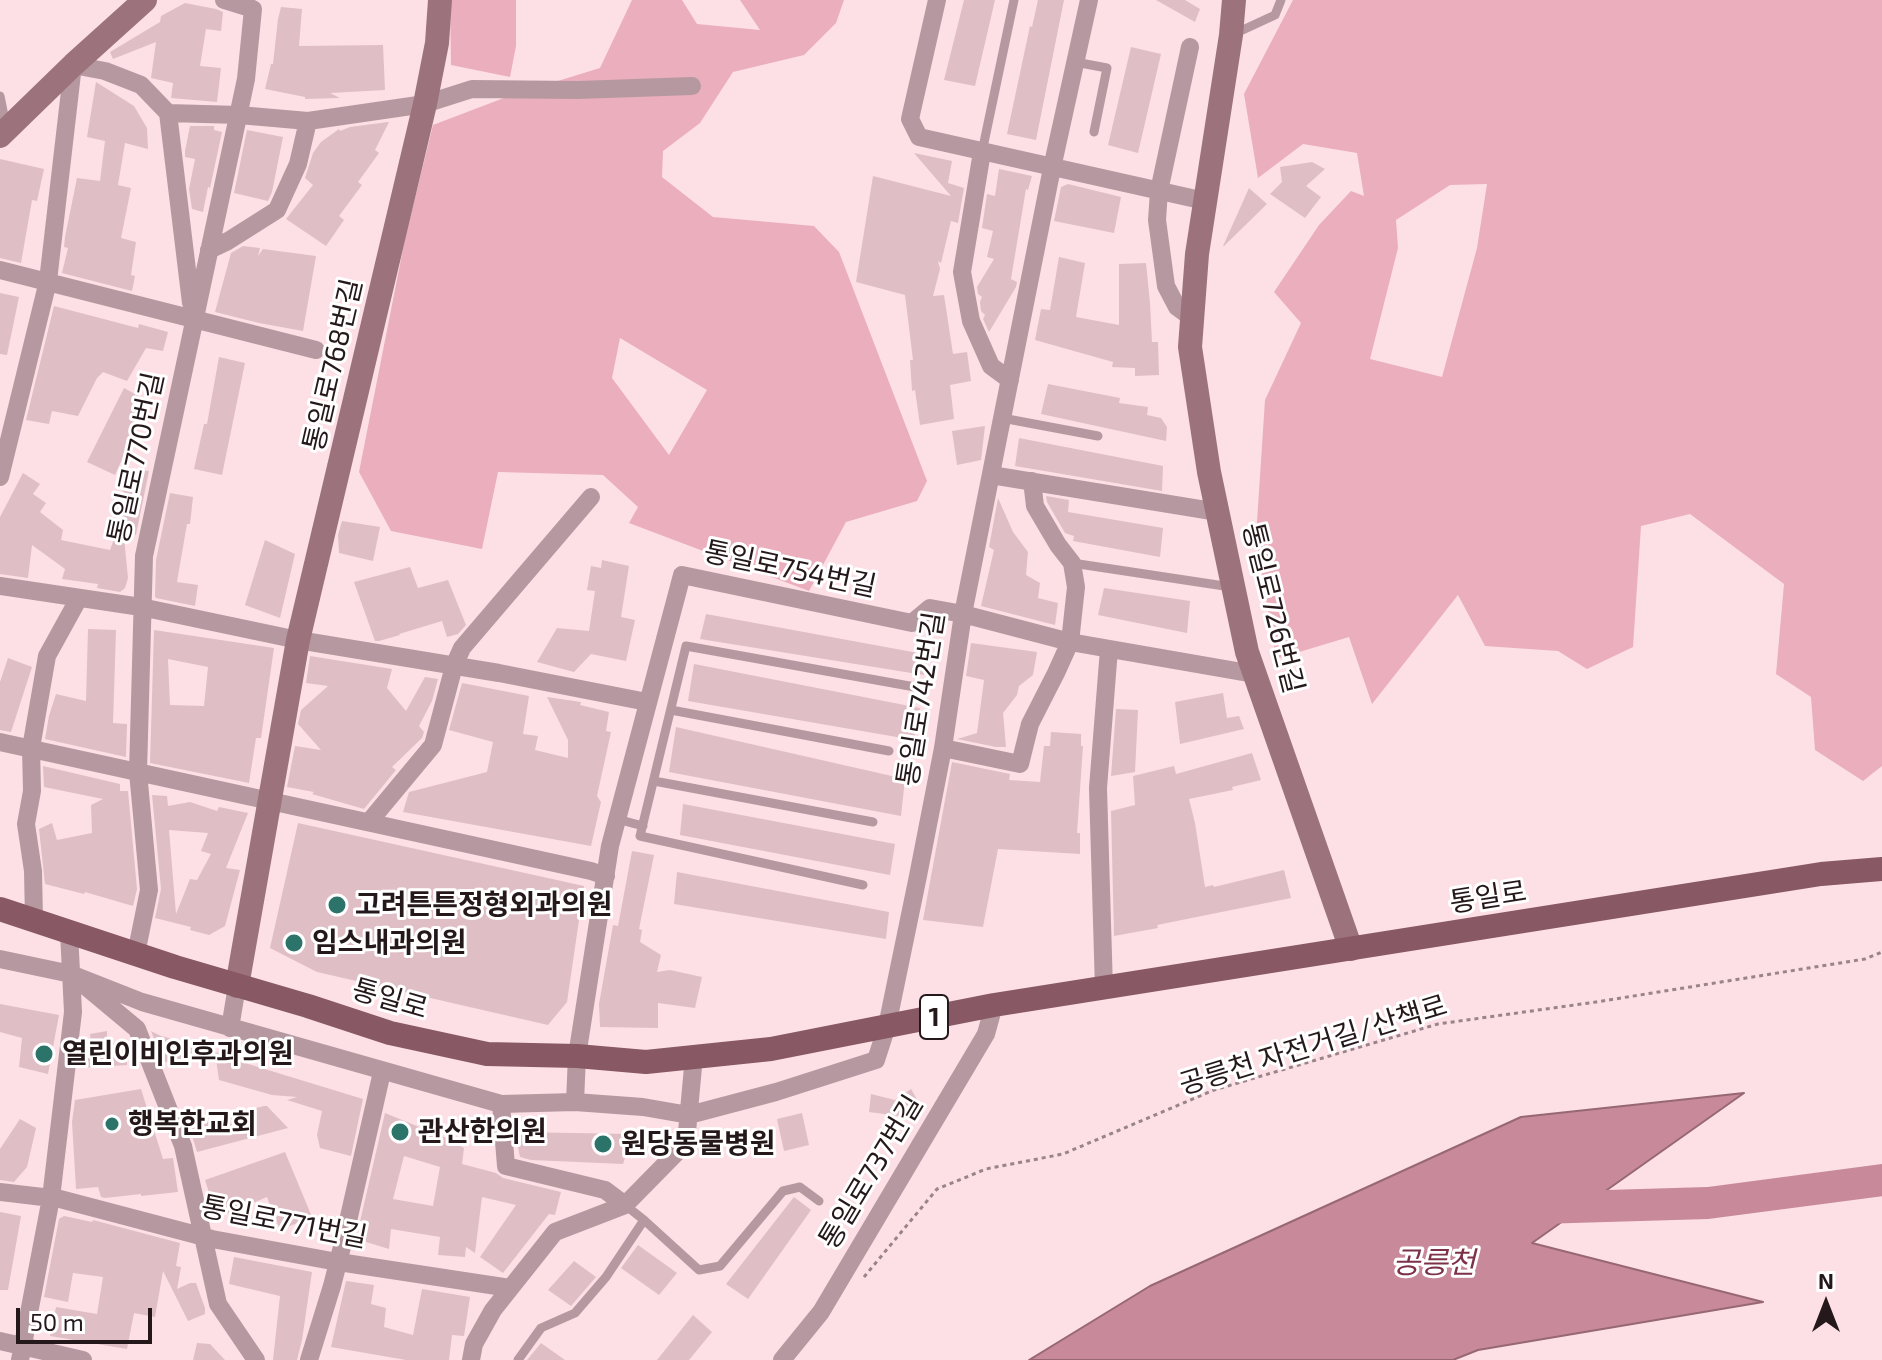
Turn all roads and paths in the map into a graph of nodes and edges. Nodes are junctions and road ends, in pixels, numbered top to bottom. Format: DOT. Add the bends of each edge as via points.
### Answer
graph roads {
  1 [pos="144,0"];
  2 [pos="224,0"];
  3 [pos="440,0"];
  4 [pos="937,0"];
  5 [pos="1014,0"];
  6 [pos="1089,0"];
  7 [pos="1234,0"];
  8 [pos="1281,0"];
  9 [pos="1231,35"];
  10 [pos="1190,47"];
  11 [pos="1075,62"];
  12 [pos="73,65"];
  13 [pos="692,86"];
  14 [pos="0,96"];
  15 [pos="425,104"];
  16 [pos="168,113"];
  17 [pos="239,115"];
  18 [pos="308,121"];
  19 [pos="1094,132"];
  20 [pos="3,133"];
  21 [pos="982,152"];
  22 [pos="1052,168"];
  23 [pos="1159,191"];
  24 [pos="1205,201"];
  25 [pos="209,250"];
  26 [pos="0,270"];
  27 [pos="48,281"];
  28 [pos="1192,318"];
  29 [pos="193,320"];
  30 [pos="316,350"];
  31 [pos="1010,380"];
  32 [pos="1002,418"];
  33 [pos="1098,436"];
  34 [pos="4,443"];
  35 [pos="991,475"];
  36 [pos="0,477"];
  37 [pos="1032,481"];
  38 [pos="591,497"];
  39 [pos="1218,512"];
  40 [pos="1072,563"];
  41 [pos="0,586"];
  42 [pos="1233,587"];
  43 [pos="79,598"];
  44 [pos="141,607"];
  45 [pos="963,614"];
  46 [pos="298,640"];
  47 [pos="1070,642"];
  48 [pos="1109,649"];
  49 [pos="454,666"];
  50 [pos="1254,674"];
  51 [pos="915,687"];
  52 [pos="647,702"];
  53 [pos="671,710"];
  54 [pos="0,742"];
  55 [pos="31,748"];
  56 [pos="943,748"];
  57 [pos="889,751"];
  58 [pos="138,772"];
  59 [pos="654,781"];
  60 [pos="270,800"];
  61 [pos="617,819"];
  62 [pos="369,822"];
  63 [pos="873,822"];
  64 [pos="643,826"];
  65 [pos="1882,869"];
  66 [pos="606,876"];
  67 [pos="863,885"];
  68 [pos="0,909"];
  69 [pos="34,920"];
  70 [pos="69,932"];
  71 [pos="1351,949"];
  72 [pos="1882,952"];
  73 [pos="136,954"];
  74 [pos="0,959"];
  75 [pos="71,974"];
  76 [pos="237,986"];
  77 [pos="1104,989"];
  78 [pos="994,1005"];
  79 [pos="887,1026"];
  80 [pos="230,1028"];
  81 [pos="577,1056"];
  82 [pos="694,1056"];
  83 [pos="382,1072"];
  84 [pos="575,1102"];
  85 [pos="501,1104"];
  86 [pos="689,1115"];
  87 [pos="0,1192"];
  88 [pos="51,1198"];
  89 [pos="819,1201"];
  90 [pos="625,1205"];
  91 [pos="644,1220"];
  92 [pos="202,1236"];
  93 [pos="338,1262"];
  94 [pos="856,1287"];
  95 [pos="510,1288"];
  96 [pos="0,1341"];
  97 [pos="21,1353"];
  98 [pos="83,1360"];
  99 [pos="256,1360"];
  100 [pos="309,1360"];
  101 [pos="471,1360"];
  102 [pos="518,1360"];
  103 [pos="782,1360"];
  1 -- 12 [label="street"];
  2 -- 17 [label="street, 통일로770번길" via="253,9"];
  3 -- 15 [label="street, 통일로768번길"];
  4 -- 21 [label="street" via="910,119 919,137"];
  5 -- 21 [label="lane"];
  6 -- 11 [label="street, 통일로742번길"];
  7 -- 9 [label="street, 통일로726번길"];
  8 -- 9 [label="lane" via="1275,15"];
  9 -- 24 [label="street, 통일로726번길"];
  10 -- 23 [label="street"];
  11 -- 19 [label="lane" via="1107,68"];
  11 -- 22 [label="street, 통일로742번길"];
  12 -- 16 [label="street" via="141,85"];
  12 -- 20 [label="street"];
  12 -- 27 [label="street"];
  13 -- 15 [label="street" via="472,89"];
  14 -- 20 [label="lane"];
  15 -- 18 [label="street"];
  15 -- 46 [label="street, 통일로768번길"];
  16 -- 17 [label="street"];
  16 -- 29 [label="street"];
  17 -- 18 [label="street"];
  17 -- 25 [label="street, 통일로770번길"];
  18 -- 25 [label="street" via="298,164 277,210"];
  21 -- 22 [label="street"];
  21 -- 31 [label="street" via="962,272 971,321 991,366"];
  22 -- 23 [label="street"];
  22 -- 31 [label="street, 통일로742번길"];
  23 -- 24 [label="street"];
  23 -- 28 [label="street" via="1157,220 1166,286 1177,307"];
  24 -- 28 [label="street, 통일로726번길"];
  25 -- 29 [label="street, 통일로770번길"];
  26 -- 27 [label="street"];
  27 -- 29 [label="street"];
  27 -- 34 [label="street"];
  28 -- 39 [label="street, 통일로726번길" via="1190,347"];
  29 -- 30 [label="street"];
  29 -- 44 [label="street, 통일로770번길" via="144,556"];
  31 -- 32 [label="street, 통일로742번길"];
  32 -- 33 [label="lane"];
  32 -- 35 [label="street, 통일로742번길"];
  34 -- 36 [label="street"];
  35 -- 37 [label="street"];
  35 -- 45 [label="street, 통일로742번길"];
  37 -- 39 [label="street"];
  37 -- 40 [label="street" via="1035,506"];
  38 -- 49 [label="street" via="462,648"];
  39 -- 42 [label="street, 통일로726번길"];
  40 -- 42 [label="lane"];
  40 -- 47 [label="street" via="1076,587"];
  41 -- 43 [label="street"];
  42 -- 50 [label="street, 통일로726번길"];
  43 -- 44 [label="street"];
  43 -- 55 [label="street" via="47,656"];
  44 -- 46 [label="street"];
  44 -- 58 [label="street, 통일로770번길"];
  45 -- 47 [label="street"];
  45 -- 52 [label="street, 통일로754번길" via="930,608 912,623 682,575"];
  45 -- 56 [label="street, 통일로742번길"];
  46 -- 49 [label="street"];
  46 -- 60 [label="street, 통일로768번길"];
  47 -- 48 [label="street"];
  47 -- 56 [label="street" via="1030,724 1020,764"];
  48 -- 50 [label="street"];
  48 -- 77 [label="street" via="1098,788"];
  49 -- 52 [label="street"];
  49 -- 62 [label="street" via="433,745"];
  50 -- 71 [label="street, 통일로726번길"];
  51 -- 53 [label="lane" via="686,646"];
  52 -- 61 [label="street, 통일로754번길"];
  53 -- 57 [label="lane"];
  53 -- 59 [label="lane"];
  54 -- 55 [label="street"];
  55 -- 58 [label="street"];
  55 -- 69 [label="street" via="26,824"];
  56 -- 79 [label="street, 통일로742번길"];
  58 -- 60 [label="street"];
  58 -- 73 [label="street, 통일로770번길" via="149,890"];
  59 -- 63 [label="lane"];
  59 -- 64 [label="lane"];
  60 -- 62 [label="street"];
  60 -- 76 [label="street, 통일로768번길"];
  61 -- 64 [label="lane"];
  61 -- 66 [label="street, 통일로754번길"];
  62 -- 66 [label="street"];
  64 -- 67 [label="lane" via="640,836"];
  65 -- 71 [label="main road, 통일로 / 1" via="1821,874"];
  66 -- 81 [label="street, 통일로754번길"];
  68 -- 69 [label="main road, 통일로 / 1"];
  69 -- 70 [label="main road, 통일로 / 1"];
  70 -- 73 [label="main road, 통일로 / 1"];
  70 -- 75 [label="street"];
  71 -- 77 [label="main road, 통일로 / 1"];
  72 -- 94 [label="path, 공릉천 자전거길/산책로" via="1865,959 1438,1024 1214,1090 1063,1154 986,1169 937,1189"];
  73 -- 76 [label="main road, 통일로 / 1"];
  74 -- 75 [label="street"];
  75 -- 80 [label="street"];
  75 -- 88 [label="street" via="73,1012"];
  75 -- 92 [label="street" via="137,1029 183,1146"];
  76 -- 80 [label="street"];
  76 -- 81 [label="main road, 통일로 / 1" via="390,1033 487,1054"];
  77 -- 78 [label="main road, 통일로 / 1"];
  78 -- 79 [label="main road, 통일로 / 1"];
  78 -- 103 [label="street, 통일로737번길" via="986,1034 821,1312"];
  79 -- 82 [label="main road, 통일로 / 1" via="771,1049"];
  79 -- 86 [label="street" via="876,1060"];
  80 -- 83 [label="street"];
  81 -- 82 [label="main road, 통일로 / 1" via="646,1062"];
  81 -- 84 [label="street, 통일로754번길"];
  82 -- 86 [label="street"];
  83 -- 85 [label="street"];
  83 -- 93 [label="street"];
  84 -- 85 [label="street"];
  84 -- 86 [label="street"];
  85 -- 90 [label="street" via="506,1166 605,1190"];
  86 -- 90 [label="street" via="686,1143"];
  87 -- 88 [label="street, 통일로771번길"];
  88 -- 92 [label="street, 통일로771번길"];
  88 -- 97 [label="street"];
  89 -- 91 [label="lane" via="800,1187 783,1191 720,1266 699,1270"];
  90 -- 91 [label="lane"];
  90 -- 95 [label="street" via="555,1232"];
  91 -- 102 [label="lane" via="575,1313 541,1328"];
  92 -- 93 [label="street, 통일로771번길"];
  92 -- 99 [label="street" via="218,1304"];
  93 -- 95 [label="street, 통일로771번길"];
  93 -- 100 [label="street"];
  95 -- 101 [label="street" via="474,1344"];
  96 -- 97 [label="street"];
  97 -- 98 [label="street"];
}
